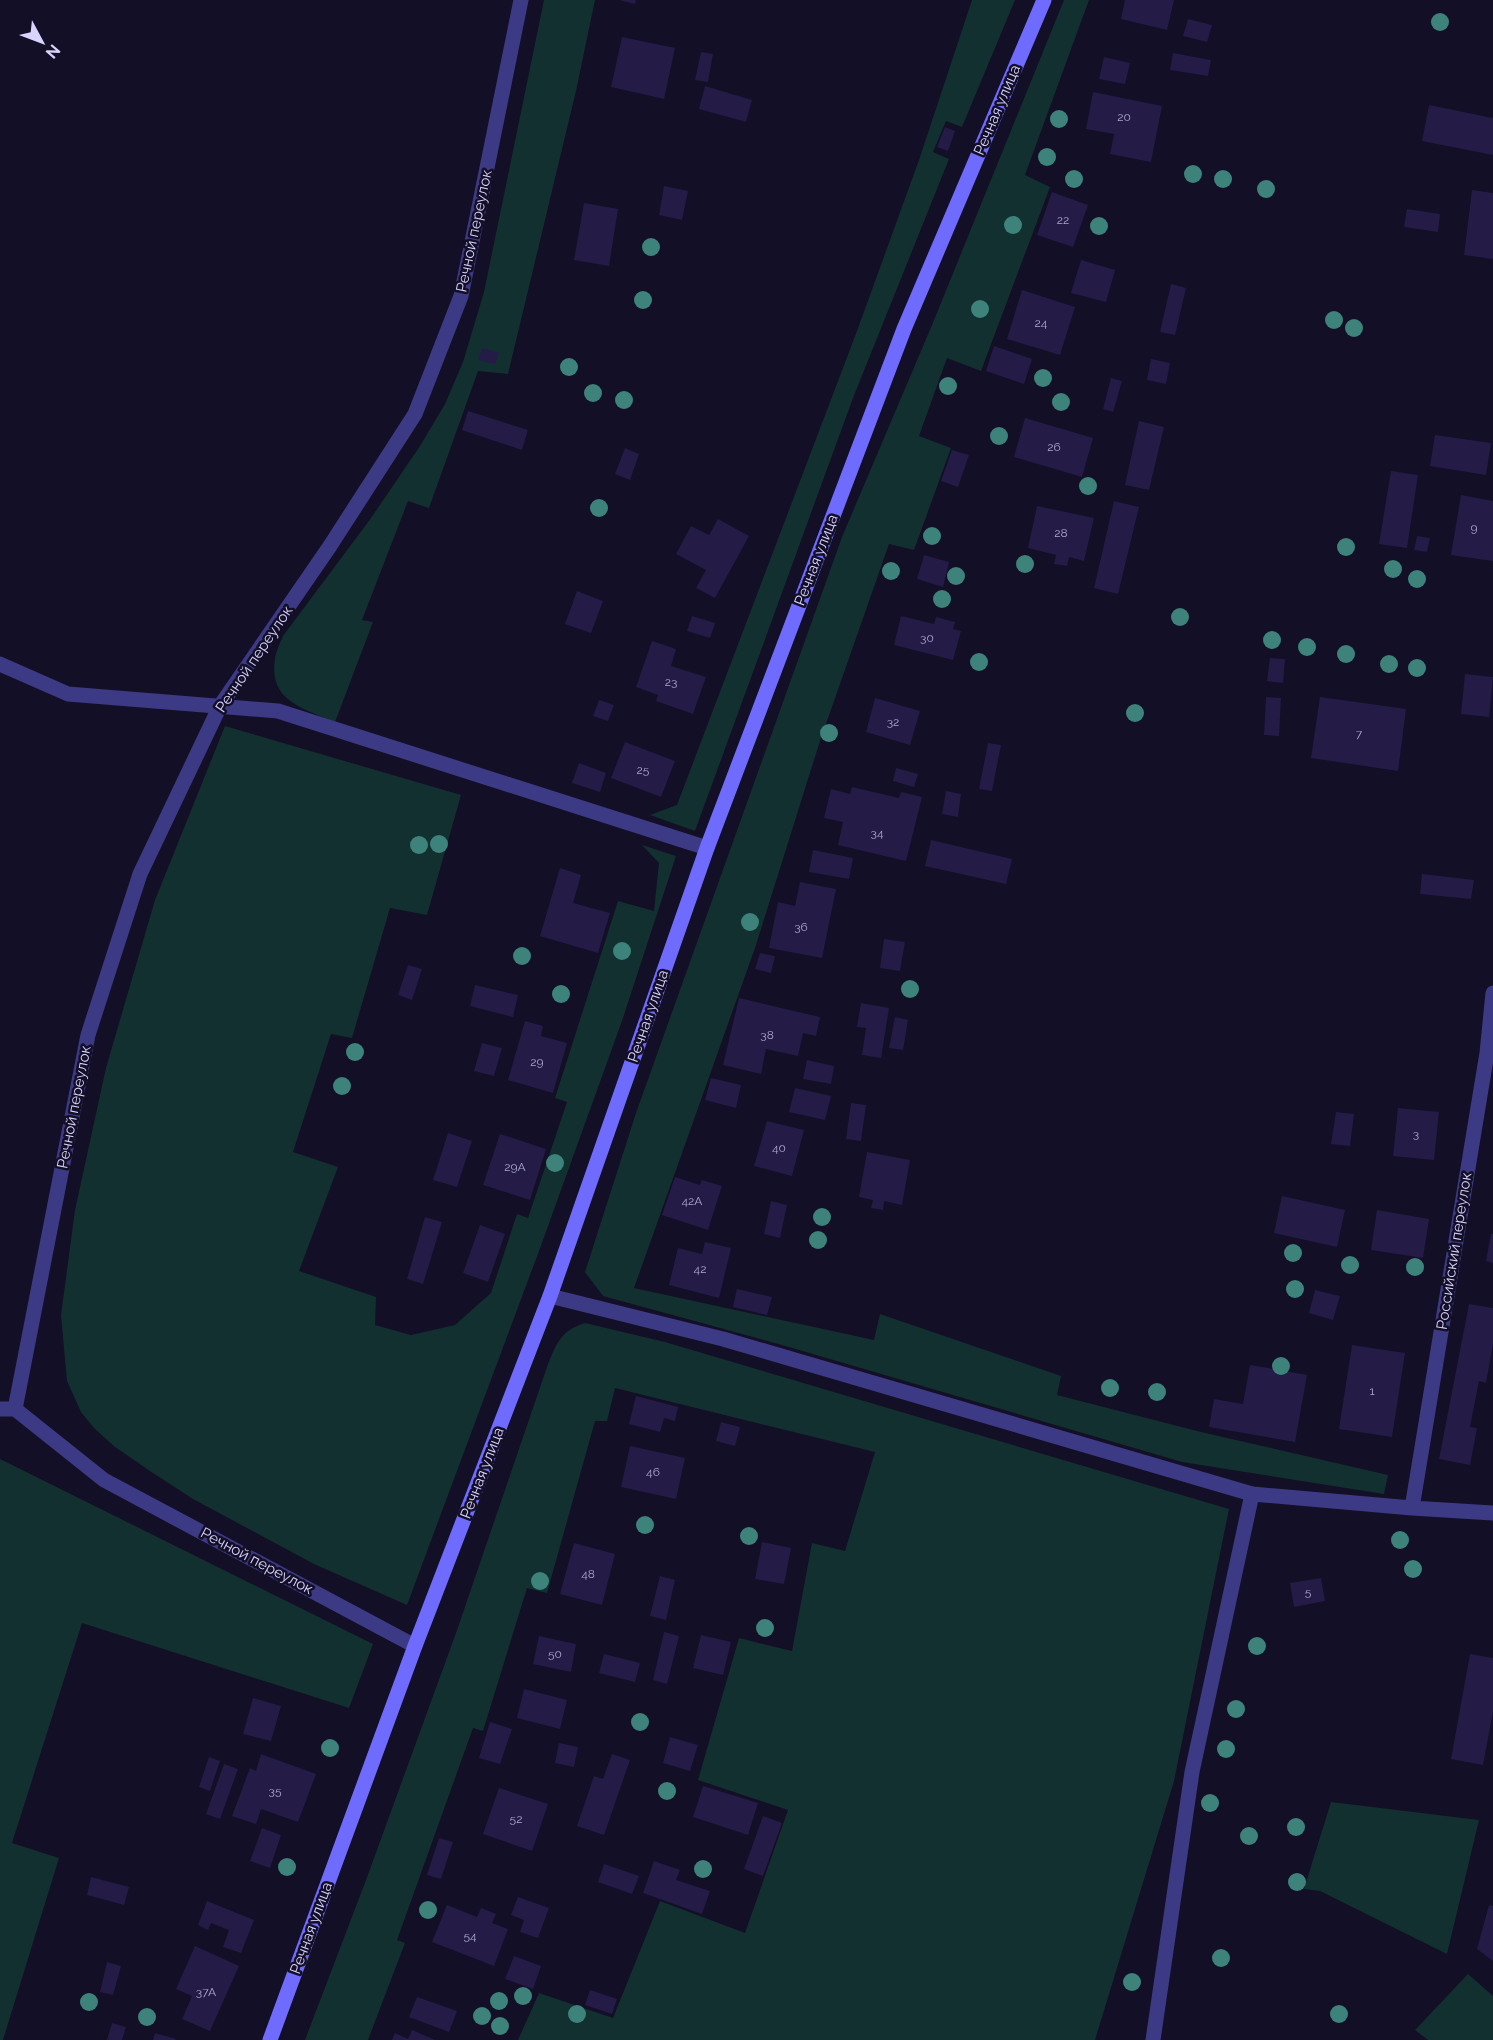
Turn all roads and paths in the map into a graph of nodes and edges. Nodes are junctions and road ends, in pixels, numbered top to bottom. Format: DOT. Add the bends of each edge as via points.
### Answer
graph roads {
  1 [pos="521,0"];
  2 [pos="1044,0"];
  3 [pos="0,664"];
  4 [pos="220,706"];
  5 [pos="707,848"];
  6 [pos="1493,993"];
  7 [pos="550,1296"];
  8 [pos="7,1409"];
  9 [pos="1252,1494"];
  10 [pos="1412,1508"];
  11 [pos="1493,1513"];
  12 [pos="415,1646"];
  13 [pos="270,2040"];
  14 [pos="1153,2040"];
  1 -- 4 [label="street, Речной переулок" via="460,296 415,414"];
  2 -- 5 [label="street, Речная улица" via="904,328"];
  3 -- 4 [label="street" via="68,694"];
  4 -- 5 [label="street" via="278,711"];
  4 -- 8 [label="street, Речной переулок" via="140,874 88,1035"];
  5 -- 7 [label="street, Речная улица"];
  6 -- 10 [label="street, Российский переулок" via="1487,1053"];
  7 -- 9 [label="street" via="723,1339"];
  7 -- 12 [label="street, Речная улица"];
  8 -- 12 [label="street, Речной переулок" via="104,1480"];
  9 -- 10 [label="street"];
  9 -- 14 [label="street" via="1192,1772"];
  10 -- 11 [label="street"];
  12 -- 13 [label="street, Речная улица"];
}
